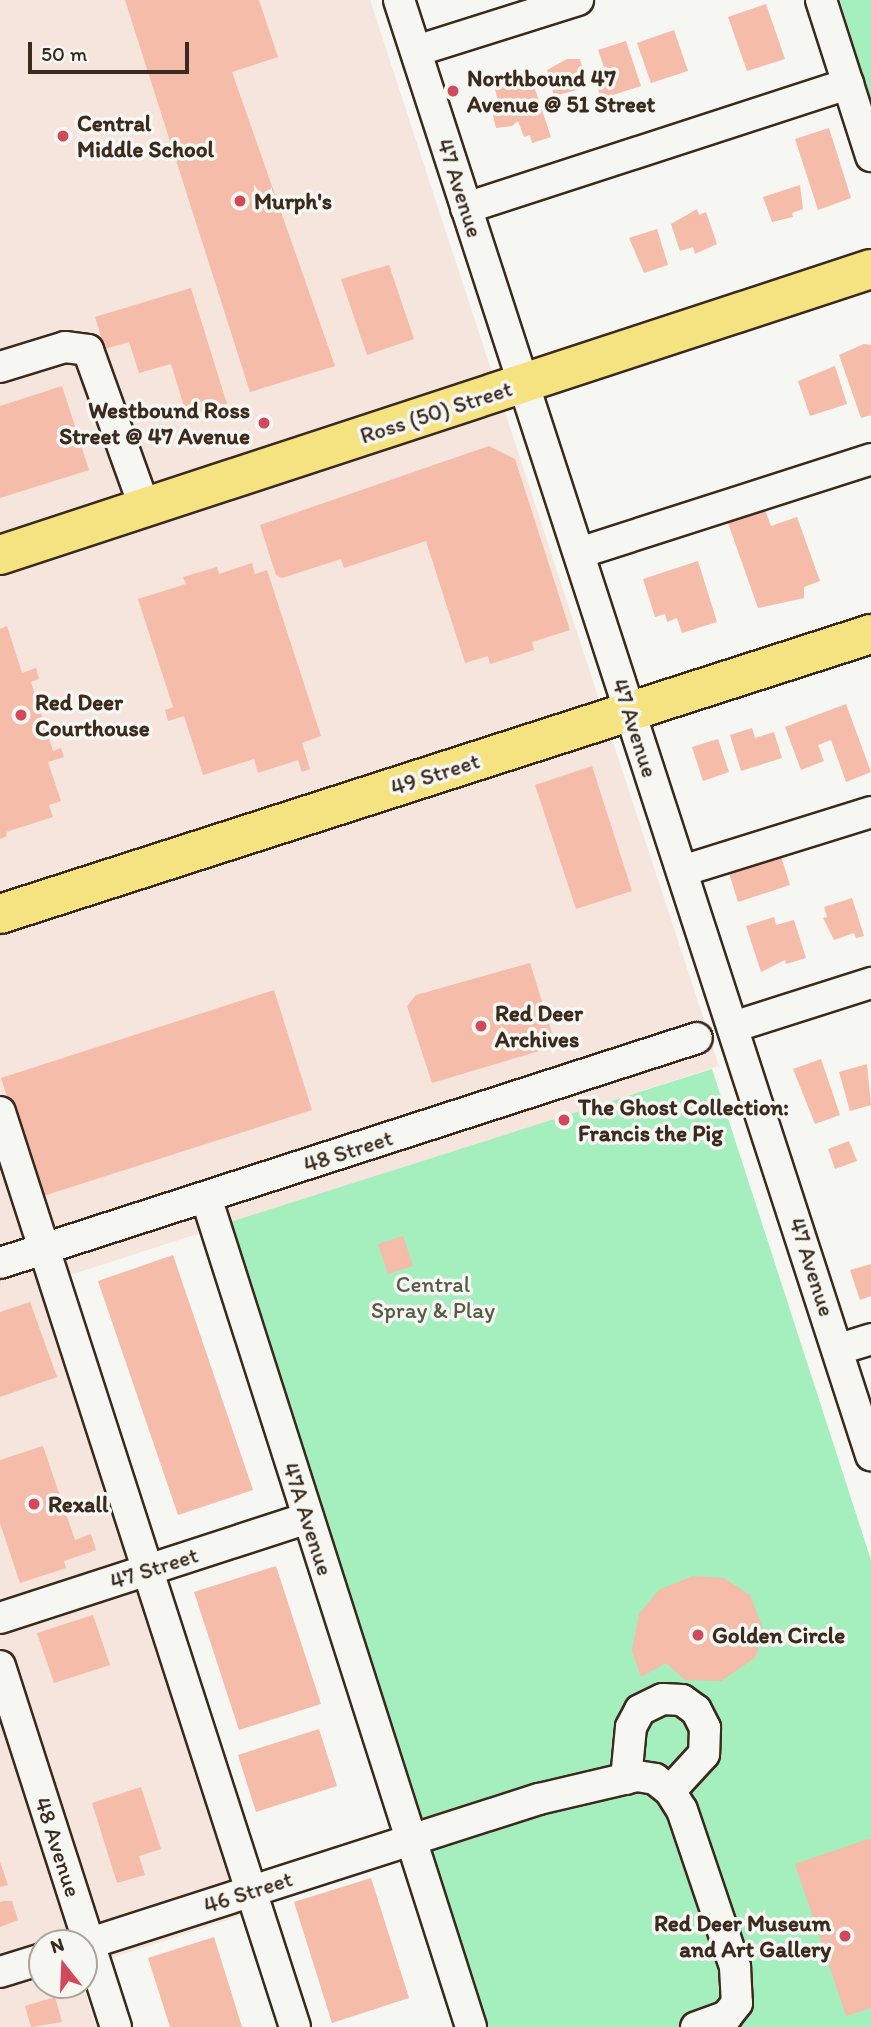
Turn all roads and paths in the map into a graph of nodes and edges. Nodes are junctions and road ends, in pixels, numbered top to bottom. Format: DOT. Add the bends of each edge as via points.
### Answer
graph roads {
  1 [pos="399,0"];
  2 [pos="578,0"];
  3 [pos="821,0"];
  4 [pos="416,51"];
  5 [pos="848,84"];
  6 [pos="871,156"];
  7 [pos="466,208"];
  8 [pos="871,269"];
  9 [pos="0,367"];
  10 [pos="523,384"];
  11 [pos="871,459"];
  12 [pos="145,508"];
  13 [pos="579,553"];
  14 [pos="0,555"];
  15 [pos="871,634"];
  16 [pos="630,712"];
  17 [pos="871,811"];
  18 [pos="682,872"];
  19 [pos="0,914"];
  20 [pos="871,983"];
  21 [pos="733,1027"];
  22 [pos="696,1038"];
  23 [pos="0,1112"];
  24 [pos="206,1197"];
  25 [pos="46,1248"];
  26 [pos="0,1263"];
  27 [pos="871,1339"];
  28 [pos="839,1349"];
  29 [pos="871,1455"];
  30 [pos="307,1518"];
  31 [pos="150,1569"];
  32 [pos="0,1618"];
  33 [pos="0,1667"];
  34 [pos="626,1779"];
  35 [pos="670,1791"];
  36 [pos="412,1839"];
  37 [pos="251,1891"];
  38 [pos="82,1929"];
  39 [pos="98,1940"];
  40 [pos="28,1963"];
  41 [pos="0,1972"];
  42 [pos="98,1975"];
  43 [pos="116,2027"];
  44 [pos="295,2027"];
  45 [pos="471,2027"];
  46 [pos="696,2027"];
  1 -- 4 [label="street, 47 Avenue"];
  2 -- 4 [label="street"];
  3 -- 5 [label="street"];
  4 -- 7 [label="street, 47 Avenue"];
  5 -- 6 [label="street"];
  5 -- 7 [label="street"];
  7 -- 10 [label="street, 47 Avenue"];
  8 -- 10 [label="main road, Ross (50) Street"];
  9 -- 12 [label="street" via="65,347 88,350"];
  10 -- 12 [label="main road, Ross (50) Street"];
  10 -- 13 [label="street, 47 Avenue"];
  11 -- 13 [label="street"];
  12 -- 14 [label="main road, Ross (50) Street"];
  13 -- 16 [label="street, 47 Avenue"];
  15 -- 16 [label="main road, 49 Street"];
  16 -- 18 [label="street, 47 Avenue"];
  16 -- 19 [label="main road, 49 Street"];
  17 -- 18 [label="street"];
  18 -- 21 [label="street, 47 Avenue"];
  20 -- 21 [label="street"];
  21 -- 28 [label="street, 47 Avenue"];
  22 -- 24 [label="street, 48 Street"];
  23 -- 25 [label="street"];
  24 -- 25 [label="street, 48 Street"];
  24 -- 30 [label="street, 47A Avenue"];
  25 -- 26 [label="street, 48 Street"];
  25 -- 31 [label="street"];
  27 -- 28 [label="street"];
  28 -- 29 [label="street, 47 Avenue"];
  30 -- 31 [label="street, 47 Street"];
  30 -- 36 [label="street, 47A Avenue"];
  31 -- 32 [label="street, 47 Street"];
  31 -- 37 [label="street"];
  33 -- 38 [label="street, 48 Avenue"];
  34 -- 35 [label="street" via="655,1779"];
  34 -- 35 [label="street" via="631,1727 640,1710 663,1699 682,1700 696,1710 705,1728 704,1754"];
  34 -- 36 [label="street" via="539,1799"];
  35 -- 46 [label="street" via="682,1810 740,1987 737,2003 726,2016"];
  36 -- 37 [label="street, 46 Street"];
  36 -- 45 [label="street, 47A Avenue"];
  37 -- 39 [label="street, 46 Street"];
  37 -- 44 [label="street"];
  40 -- 41 [label="street"];
  42 -- 43 [label="street, 48 Avenue"];
}
